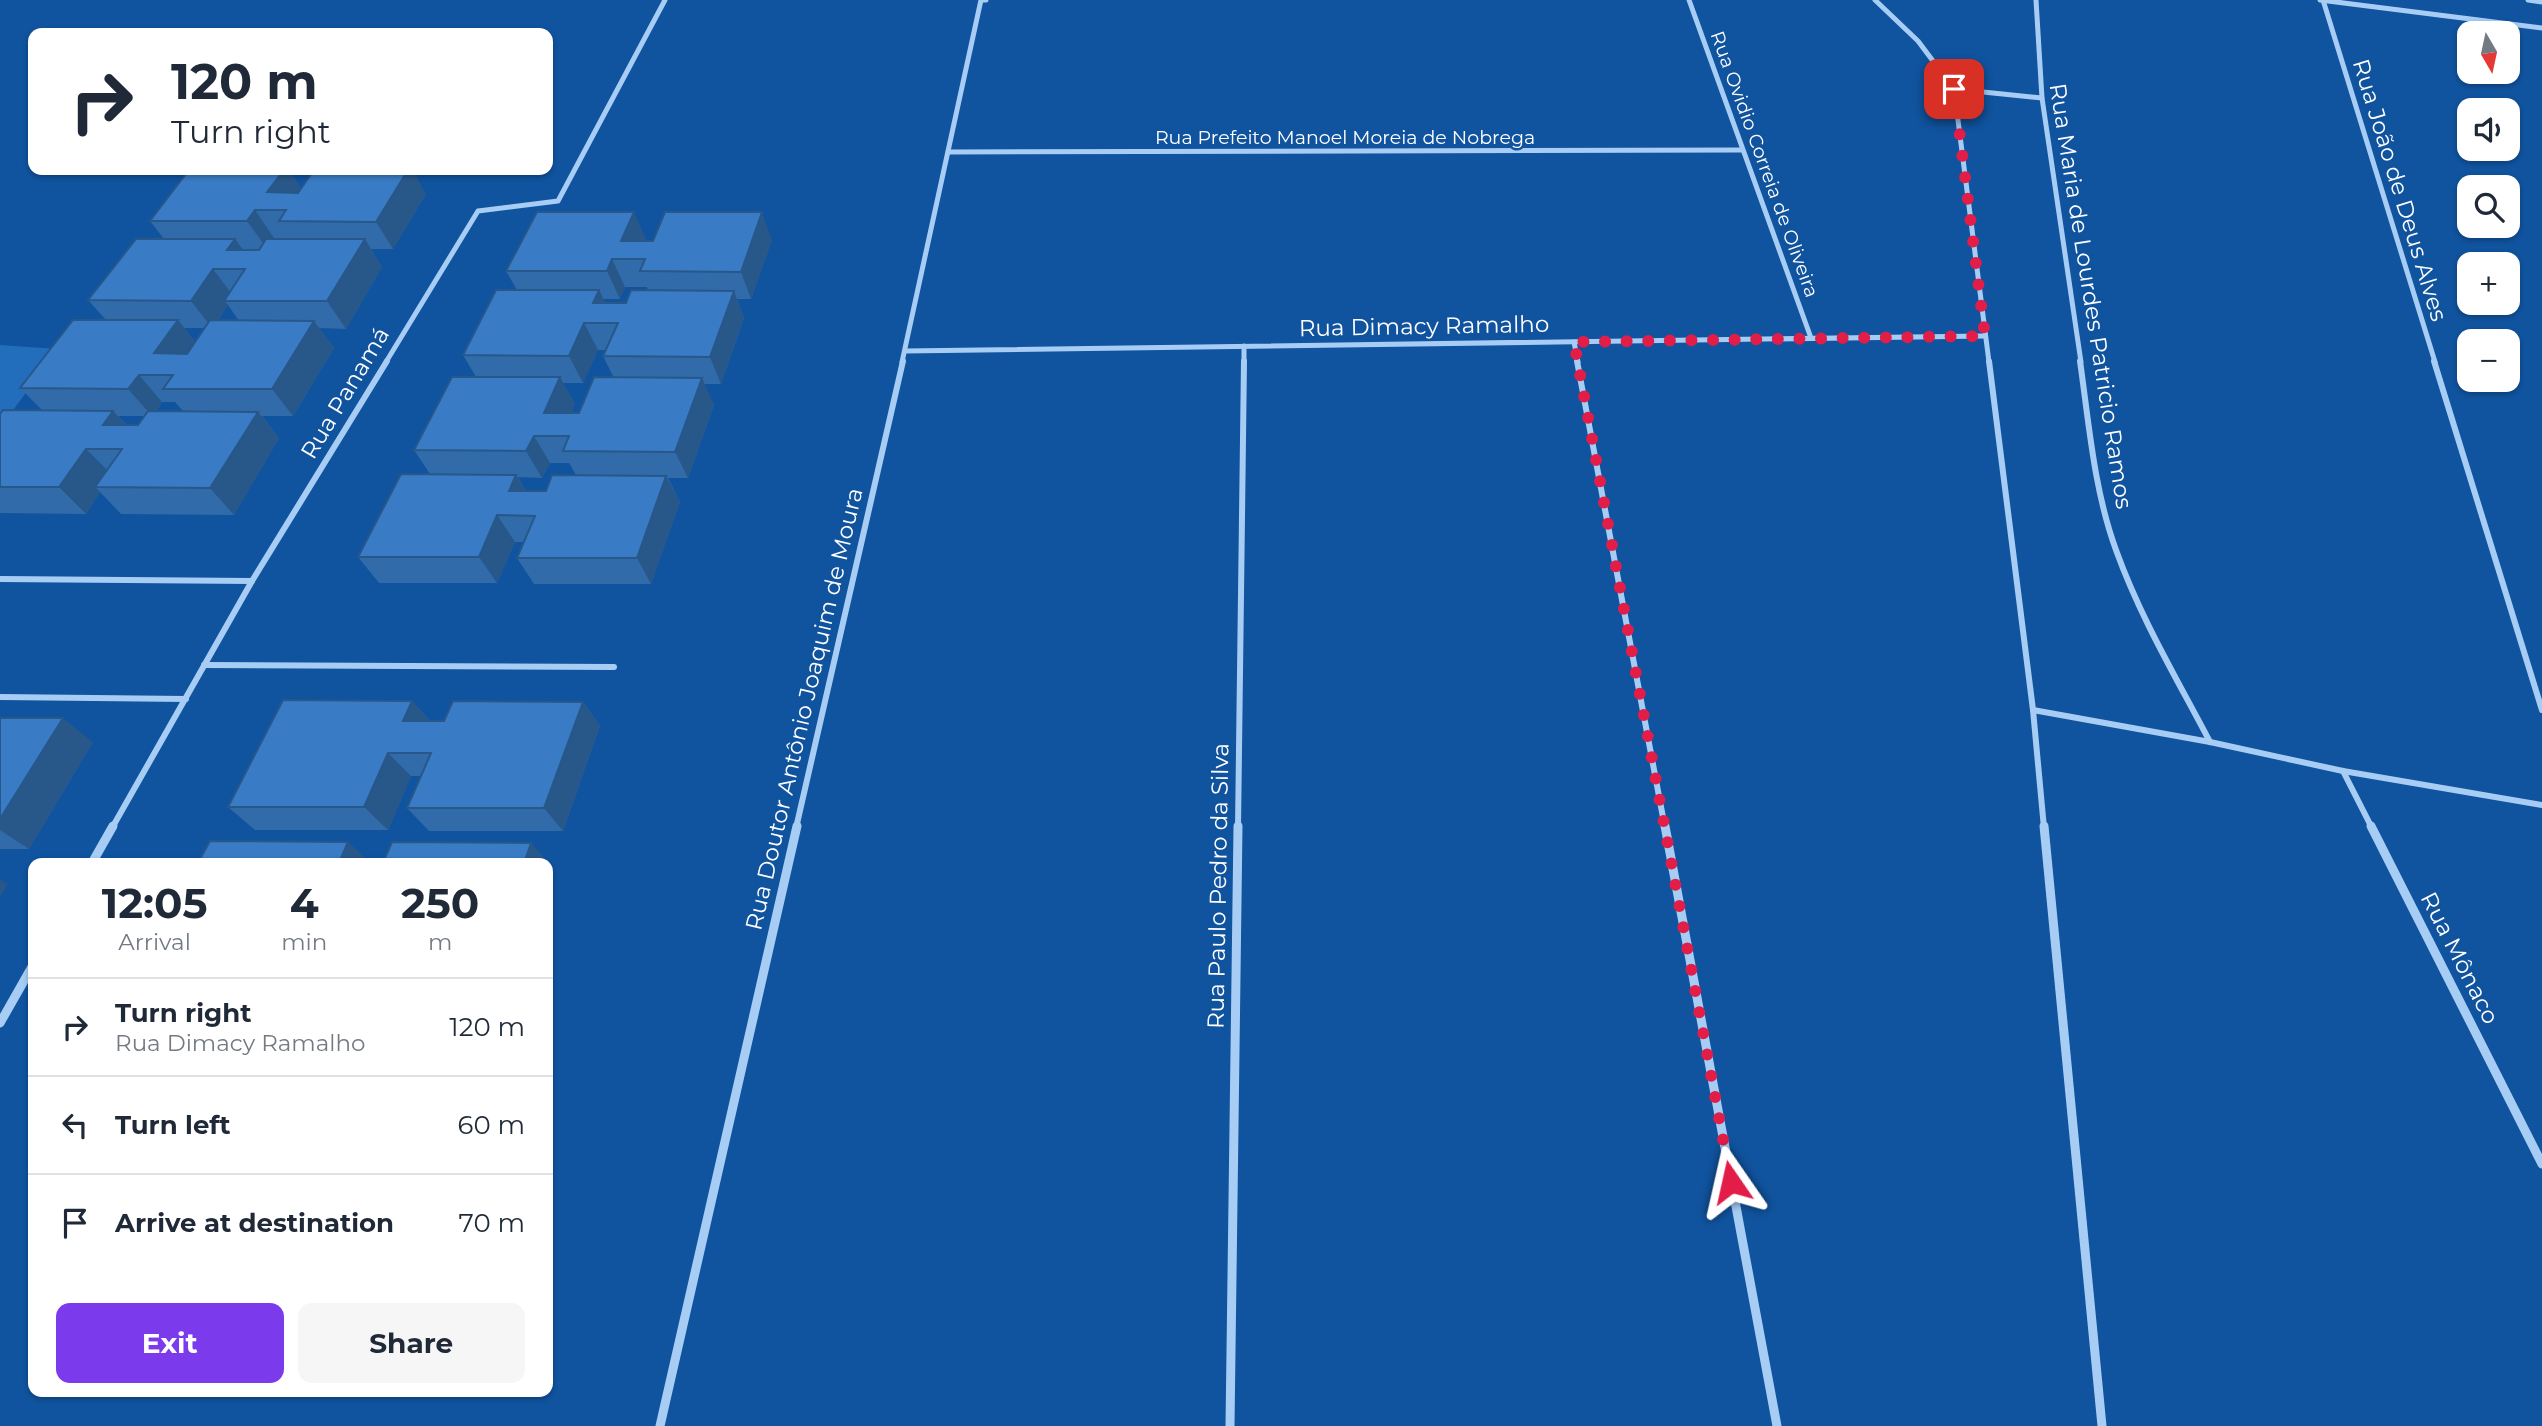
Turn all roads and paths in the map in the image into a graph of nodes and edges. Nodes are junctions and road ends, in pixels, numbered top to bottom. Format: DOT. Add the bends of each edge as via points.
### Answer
graph roads {
  1 [pos="666,0"];
  2 [pos="983,0"];
  3 [pos="1689,0"];
  4 [pos="1875,0"];
  5 [pos="2036,0"];
  6 [pos="2322,0"];
  7 [pos="2528,0"];
  8 [pos="2542,2"];
  9 [pos="2542,28"];
  10 [pos="1954,89"];
  11 [pos="2042,98"];
  12 [pos="1742,150"];
  13 [pos="948,152"];
  14 [pos="1985,336"];
  15 [pos="1811,338"];
  16 [pos="1574,342"];
  17 [pos="1244,346"];
  18 [pos="905,351"];
  19 [pos="0,579"];
  20 [pos="252,581"];
  21 [pos="204,665"];
  22 [pos="614,667"];
  23 [pos="0,697"];
  24 [pos="186,699"];
  25 [pos="2033,710"];
  26 [pos="2542,710"];
  27 [pos="2210,742"];
  28 [pos="2343,771"];
  29 [pos="2542,805"];
  30 [pos="95,858"];
  31 [pos="28,974"];
  32 [pos="0,1023"];
  33 [pos="2542,1164"];
  34 [pos="660,1426"];
  35 [pos="1230,1426"];
  36 [pos="1777,1426"];
  37 [pos="2102,1426"];
  1 -- 20 [label="street, Rua Panamá" via="558,201 478,211"];
  2 -- 13 [label="street, Rua Doutor Antônio Joaquim de Moura"];
  3 -- 12 [label="street, Rua Ovidio Correia de Oliveira"];
  4 -- 10 [label="street" via="1914,34"];
  5 -- 11 [label="street, Rua Maria de Lourdes Patricio Ramos"];
  6 -- 9 [label="street"];
  6 -- 26 [label="street, Rua João de Deus Alves"];
  7 -- 8 [label="street"];
  10 -- 11 [label="street"];
  10 -- 14 [label="street"];
  11 -- 27 [label="street, Rua Maria de Lourdes Patricio Ramos" via="2100,496 2133,593"];
  12 -- 13 [label="street, Rua Prefeito Manoel Moreia de Nobrega"];
  12 -- 15 [label="street, Rua Ovidio Correia de Oliveira"];
  13 -- 18 [label="street, Rua Doutor Antônio Joaquim de Moura"];
  14 -- 15 [label="street, Rua Dimacy Ramalho"];
  14 -- 25 [label="street"];
  15 -- 16 [label="street, Rua Dimacy Ramalho"];
  16 -- 17 [label="street, Rua Dimacy Ramalho"];
  16 -- 36 [label="street"];
  17 -- 18 [label="street, Rua Dimacy Ramalho"];
  17 -- 35 [label="street, Rua Paulo Pedro da Silva"];
  18 -- 34 [label="street, Rua Doutor Antônio Joaquim de Moura"];
  19 -- 20 [label="street"];
  20 -- 21 [label="street, Rua Panamá"];
  21 -- 22 [label="street"];
  21 -- 24 [label="street, Rua Panamá"];
  23 -- 24 [label="street"];
  24 -- 30 [label="street, Rua Panamá"];
  25 -- 27 [label="street"];
  25 -- 37 [label="street"];
  27 -- 28 [label="street"];
  28 -- 29 [label="street"];
  28 -- 33 [label="street, Rua Mônaco"];
  31 -- 32 [label="street"];
}
